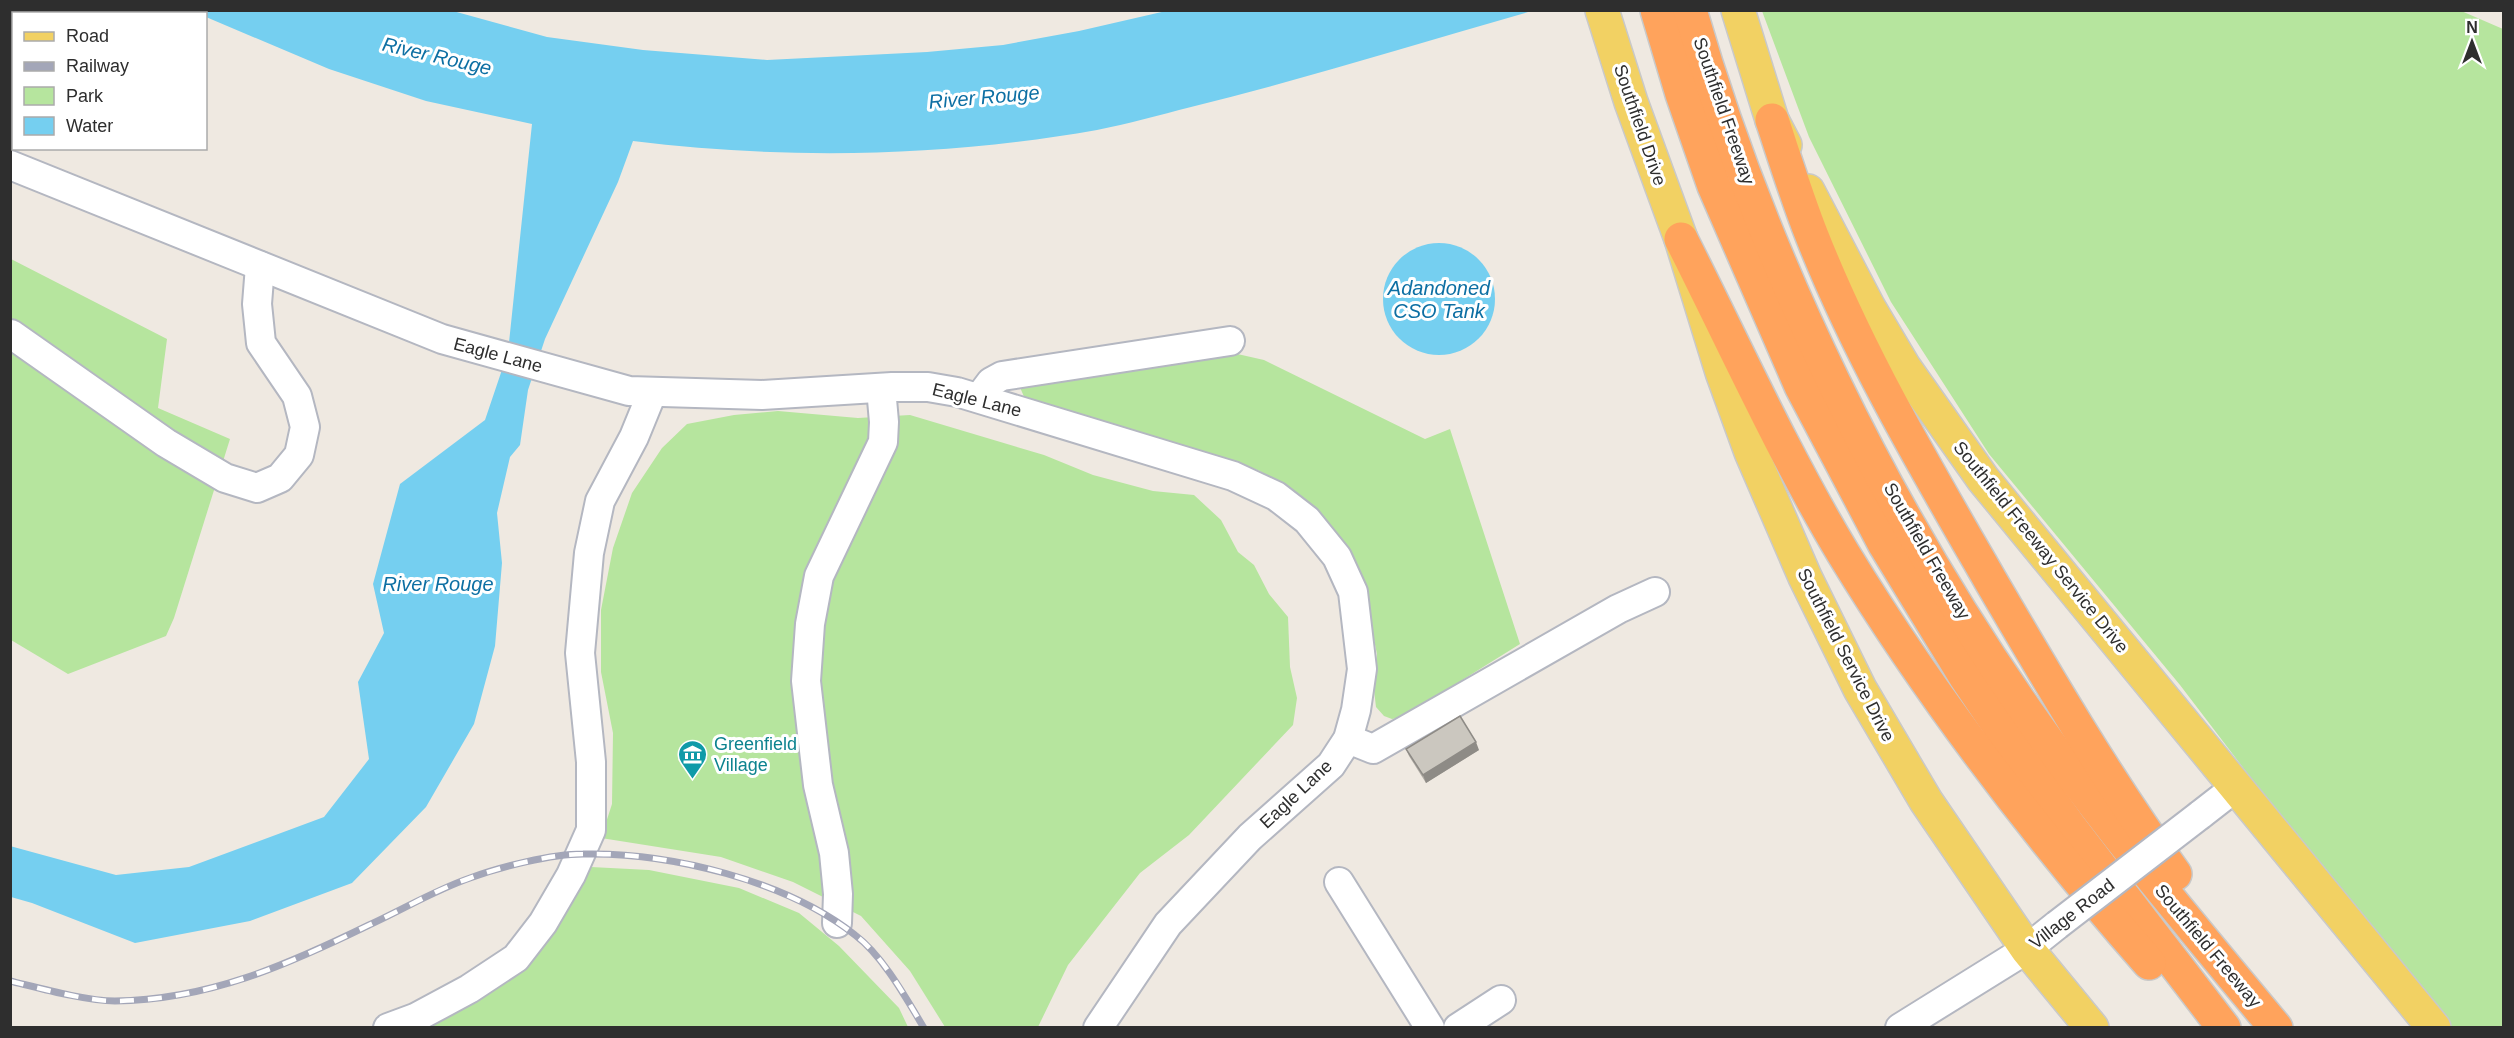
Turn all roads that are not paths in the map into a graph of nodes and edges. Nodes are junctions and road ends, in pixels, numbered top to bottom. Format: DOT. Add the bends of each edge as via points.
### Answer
graph roads {
  1 [pos="1602,10"];
  2 [pos="1657,10"];
  3 [pos="1690,10"];
  4 [pos="1738,10"];
  5 [pos="1696,87"];
  6 [pos="1772,120"];
  7 [pos="10,165"];
  8 [pos="1681,239"];
  9 [pos="260,266"];
  10 [pos="11,334"];
  11 [pos="1230,340"];
  12 [pos="881,388"];
  13 [pos="640,392"];
  14 [pos="979,398"];
  15 [pos="1655,592"];
  16 [pos="1348,739"];
  17 [pos="2236,787"];
  18 [pos="1339,882"];
  19 [pos="837,923"];
  20 [pos="2027,949"];
  21 [pos="1501,1000"];
  22 [pos="388,1028"];
  23 [pos="1098,1028"];
  24 [pos="1430,1028"];
  25 [pos="1458,1028"];
  26 [pos="1899,1028"];
  27 [pos="2092,1028"];
  28 [pos="2205,1028"];
  29 [pos="2224,1028"];
  30 [pos="2276,1028"];
  31 [pos="2288,1028"];
  32 [pos="2433,1028"];
  1 -- 8 [label="main road, Southfield Drive"];
  2 -- 5 [label="highway, Southfield Freeway"];
  3 -- 5 [label="highway, Southfield Freeway"];
  4 -- 6 [label="main road, Southfield Freeway Service Drive"];
  5 -- 29 [label="highway, Southfield Freeway" via="1714,186 1801,386 1885,545 2019,757"];
  5 -- 30 [label="highway, Southfield Freeway" via="1875,462 1985,651 2155,883"];
  6 -- 17 [label="main road, Southfield Freeway Service Drive" via="1869,308 1942,424"];
  6 -- 31 [label="highway" via="1809,228 1844,308 1941,494 2114,786"];
  7 -- 9 [label="street, Eagle Lane"];
  8 -- 20 [label="main road, Southfield Service Drive" via="1751,452 1805,576 1893,746 1962,856"];
  8 -- 28 [label="highway" via="1807,487 1898,640 1977,750 2093,899"];
  9 -- 10 [label="street" via="257,304 261,344 297,396 305,427 299,455 280,478 257,488 225,478 166,443"];
  9 -- 13 [label="street, Eagle Lane" via="442,339"];
  11 -- 14 [label="street" via="1002,376 991,382"];
  12 -- 13 [label="street, Eagle Lane" via="762,395"];
  12 -- 14 [label="street, Eagle Lane" via="928,387"];
  12 -- 19 [label="street" via="883,442 819,576 810,624 806,681 818,785 834,853"];
  13 -- 22 [label="street" via="634,437 600,501 589,553 580,653 591,762 591,830 543,923 516,958 469,989"];
  14 -- 16 [label="street, Eagle Lane" via="1233,476 1276,496 1306,520 1337,557 1353,592 1362,669"];
  15 -- 16 [label="street" via="1618,609 1373,749"];
  16 -- 23 [label="street, Eagle Lane" via="1331,765 1250,837 1168,924"];
  17 -- 20 [label="street, Village Road, bridge"];
  17 -- 32 [label="main road, Southfield Freeway Service Drive"];
  18 -- 24 [label="street"];
  20 -- 26 [label="street, Village Road"];
  20 -- 27 [label="main road, Southfield Service Drive"];
  21 -- 25 [label="street"];
}
